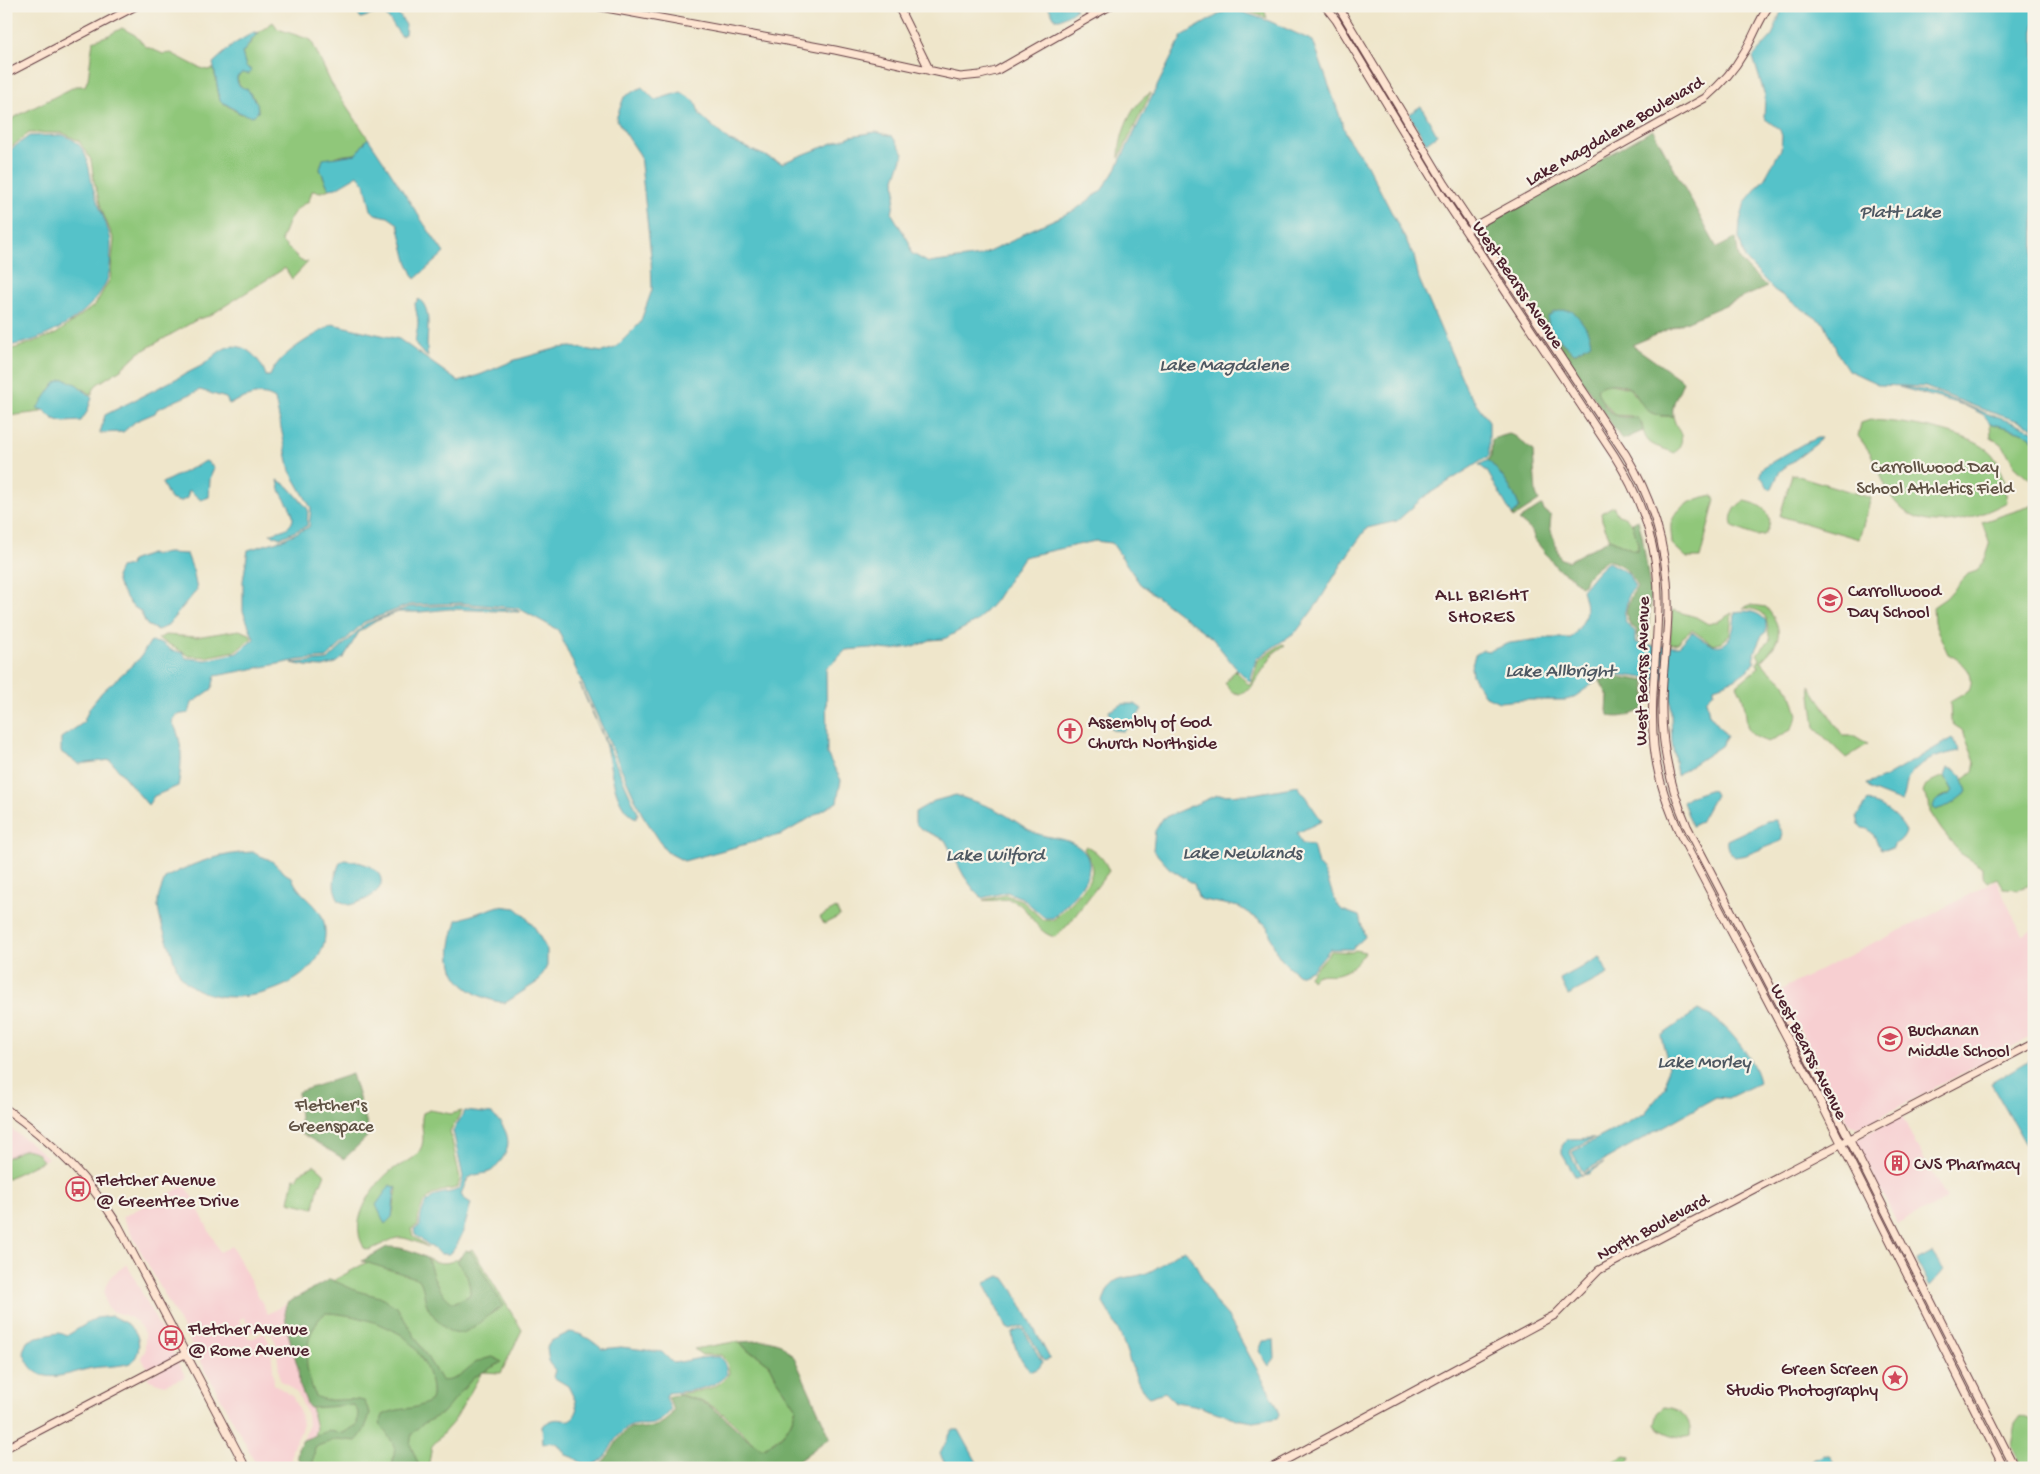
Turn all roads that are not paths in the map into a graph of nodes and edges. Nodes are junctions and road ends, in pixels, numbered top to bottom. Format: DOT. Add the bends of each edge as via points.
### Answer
graph roads {
  1 [pos="136,6"];
  2 [pos="595,6"];
  3 [pos="898,6"];
  4 [pos="1110,6"];
  5 [pos="1325,6"];
  6 [pos="1338,6"];
  7 [pos="1769,6"];
  8 [pos="930,71"];
  9 [pos="6,74"];
  10 [pos="1474,227"];
  11 [pos="1466,231"];
  12 [pos="2034,1044"];
  13 [pos="6,1109"];
  14 [pos="1850,1140"];
  15 [pos="1841,1144"];
  16 [pos="185,1354"];
  17 [pos="6,1448"];
  18 [pos="246,1468"];
  19 [pos="1271,1468"];
  20 [pos="2004,1468"];
  21 [pos="2014,1468"];
  1 -- 9 [label="main road"];
  2 -- 8 [label="main road" via="835,50"];
  3 -- 8 [label="main road"];
  4 -- 8 [label="main road" via="980,76 960,77"];
  5 -- 11 [label="main road, West Bearss Avenue"];
  6 -- 10 [label="main road, West Bearss Avenue"];
  7 -- 10 [label="main road, Lake Magdalene Boulevard" via="1744,54 1725,81 1705,98"];
  10 -- 11 [label="main road, Lake Magdalene Boulevard"];
  10 -- 14 [label="main road, West Bearss Avenue" via="1642,484 1664,552 1668,595 1662,703 1664,748 1677,804"];
  11 -- 15 [label="main road, West Bearss Avenue" via="1614,455 1634,491 1647,524 1658,591 1652,726 1657,766 1675,822"];
  12 -- 14 [label="main road, North Boulevard"];
  13 -- 16 [label="main road" via="43,1137 94,1189 118,1225"];
  14 -- 15 [label="main road, North Boulevard"];
  14 -- 21 [label="main road, West Bearss Avenue"];
  15 -- 19 [label="main road, North Boulevard" via="1599,1270 1555,1315"];
  15 -- 20 [label="main road, West Bearss Avenue"];
  16 -- 17 [label="main road"];
  16 -- 18 [label="main road"];
}
